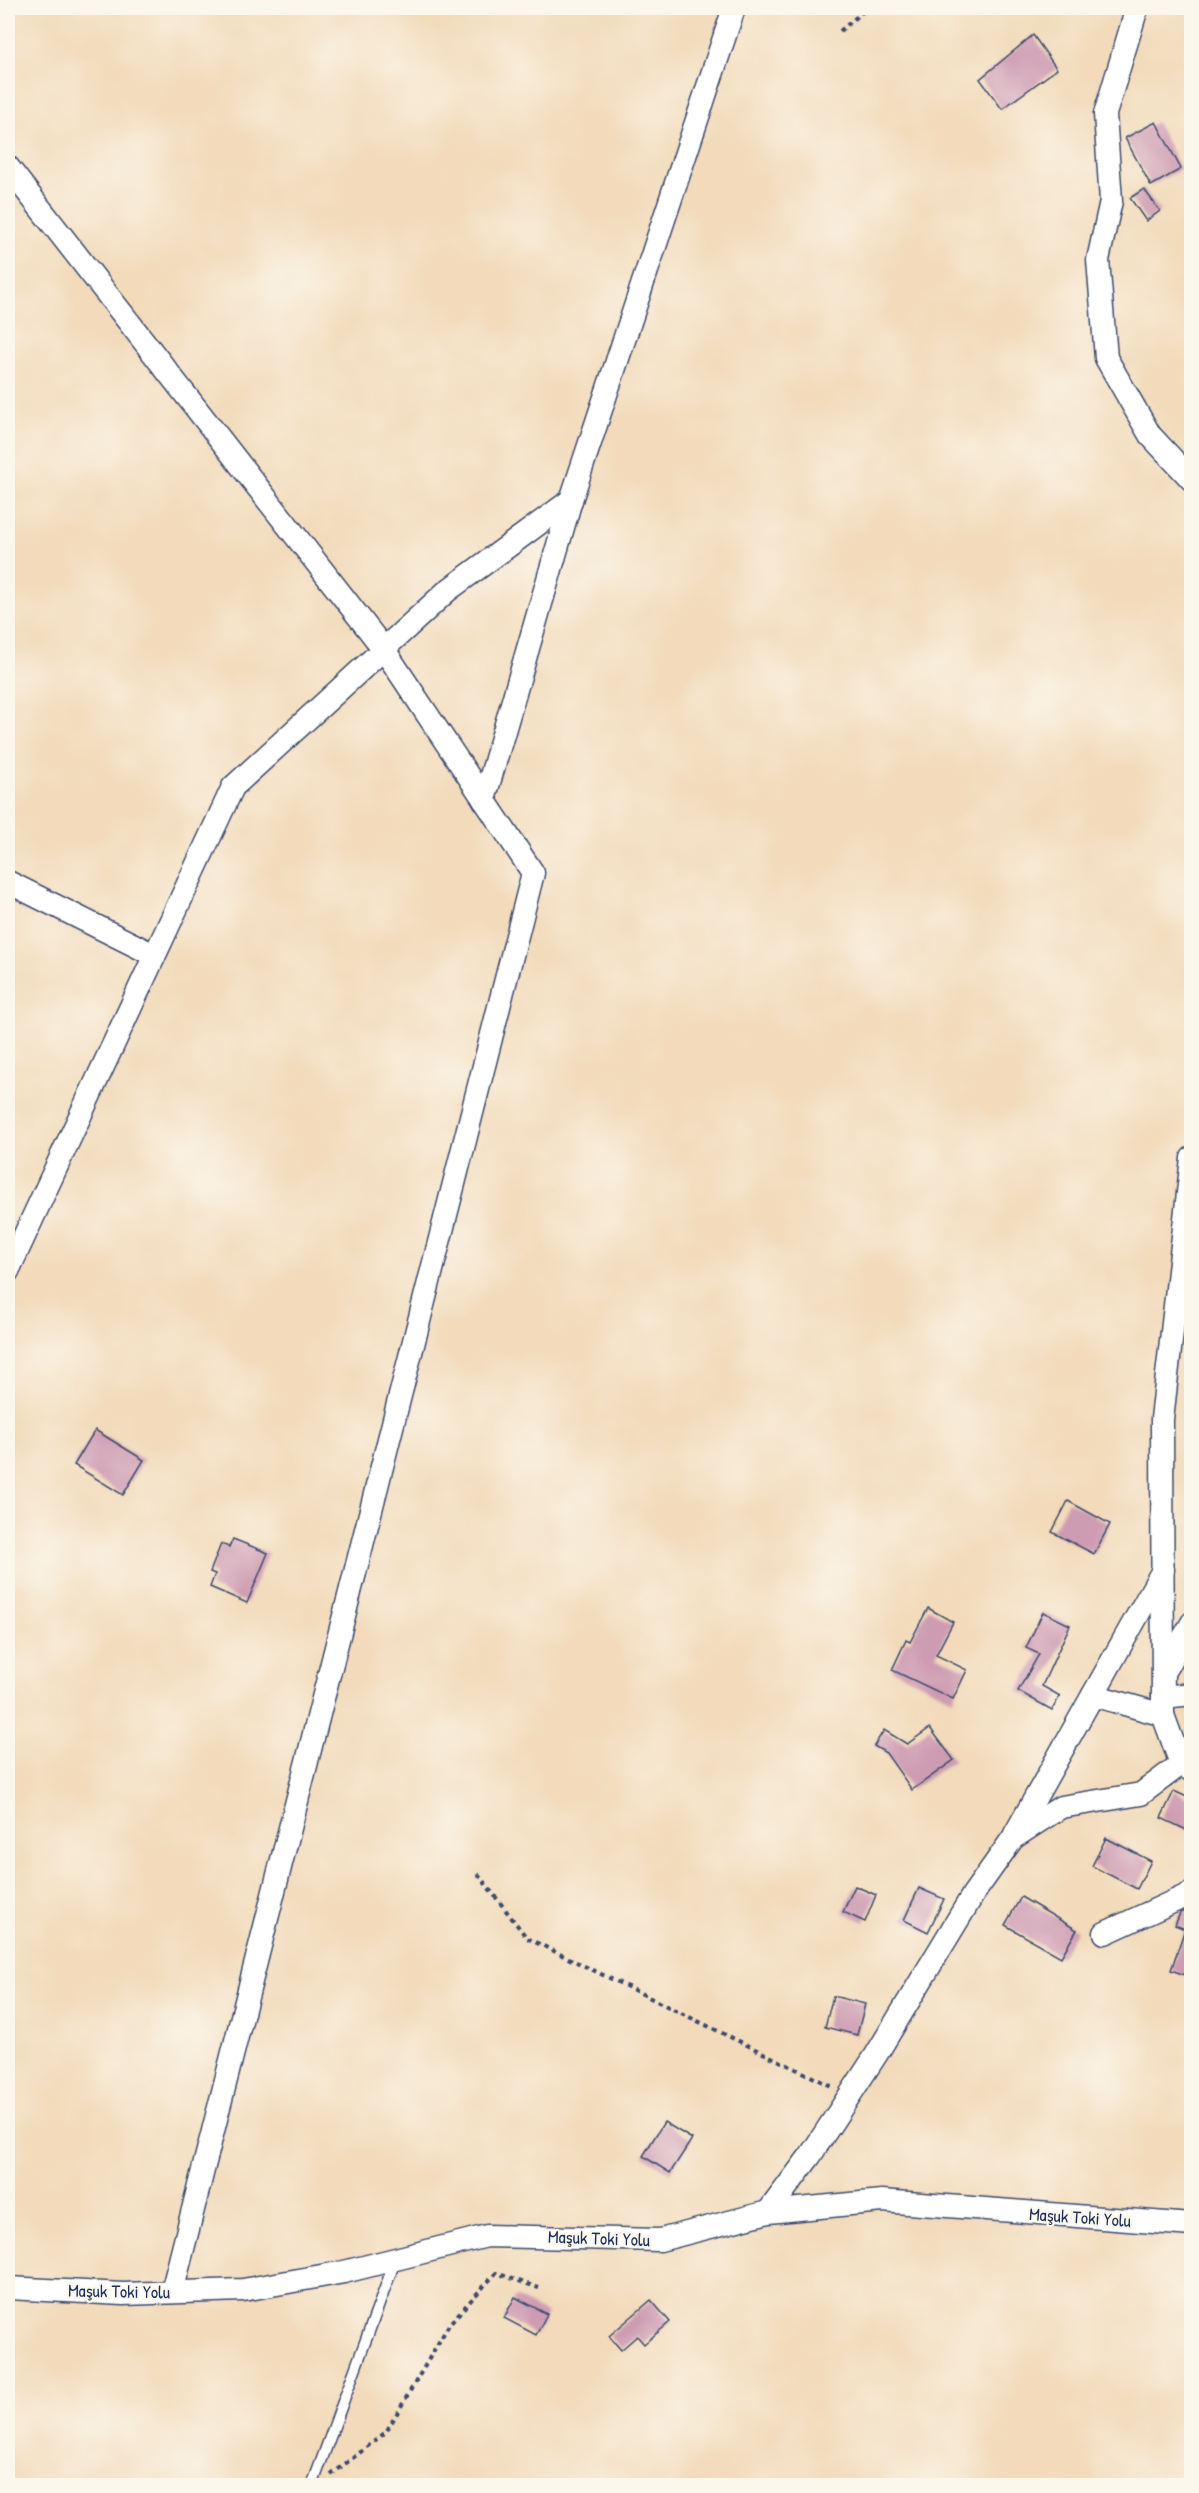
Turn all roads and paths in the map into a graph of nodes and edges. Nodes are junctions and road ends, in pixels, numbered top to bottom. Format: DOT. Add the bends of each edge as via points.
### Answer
graph roads {
  1 [pos="734,8"];
  2 [pos="867,8"];
  3 [pos="1137,8"];
  4 [pos="840,31"];
  5 [pos="8,167"];
  6 [pos="1191,480"];
  7 [pos="571,500"];
  8 [pos="383,648"];
  9 [pos="484,800"];
  10 [pos="8,882"];
  11 [pos="154,955"];
  12 [pos="1191,1158"];
  13 [pos="8,1272"];
  14 [pos="1163,1569"];
  15 [pos="1191,1623"];
  16 [pos="1163,1671"];
  17 [pos="1191,1694"];
  18 [pos="1093,1695"];
  19 [pos="1163,1706"];
  20 [pos="1186,1767"];
  21 [pos="1013,1838"];
  22 [pos="478,1874"];
  23 [pos="1191,1893"];
  24 [pos="1105,1933"];
  25 [pos="850,2095"];
  26 [pos="768,2212"];
  27 [pos="1191,2225"];
  28 [pos="395,2259"];
  29 [pos="8,2288"];
  30 [pos="539,2288"];
  31 [pos="172,2292"];
  32 [pos="328,2478"];
  33 [pos="312,2486"];
  1 -- 7 [label="street"];
  2 -- 4 [label="path"];
  3 -- 6 [label="street" via="1105,114 1111,201 1098,260 1106,358 1150,435"];
  5 -- 8 [label="street"];
  7 -- 8 [label="street" via="447,591"];
  7 -- 9 [label="street"];
  8 -- 9 [label="street"];
  8 -- 11 [label="street" via="233,787"];
  9 -- 31 [label="street" via="533,873"];
  10 -- 11 [label="street"];
  11 -- 13 [label="street"];
  12 -- 14 [label="street" via="1162,1419"];
  14 -- 16 [label="street"];
  14 -- 18 [label="street"];
  15 -- 16 [label="street"];
  16 -- 19 [label="street"];
  17 -- 19 [label="street"];
  18 -- 19 [label="street"];
  18 -- 21 [label="street"];
  19 -- 20 [label="street"];
  20 -- 21 [label="street" via="1141,1794 1061,1807"];
  21 -- 25 [label="street" via="974,1893"];
  22 -- 25 [label="path" via="527,1938"];
  23 -- 24 [label="street"];
  25 -- 26 [label="street"];
  26 -- 27 [label="street, Maşuk Toki Yolu" via="882,2201"];
  26 -- 28 [label="street, Maşuk Toki Yolu" via="660,2240 488,2236"];
  28 -- 31 [label="street, Maşuk Toki Yolu" via="243,2290"];
  28 -- 33 [label="lane"];
  29 -- 31 [label="street, Maşuk Toki Yolu" via="123,2294"];
  30 -- 32 [label="path" via="496,2273 450,2323 386,2432"];
}
